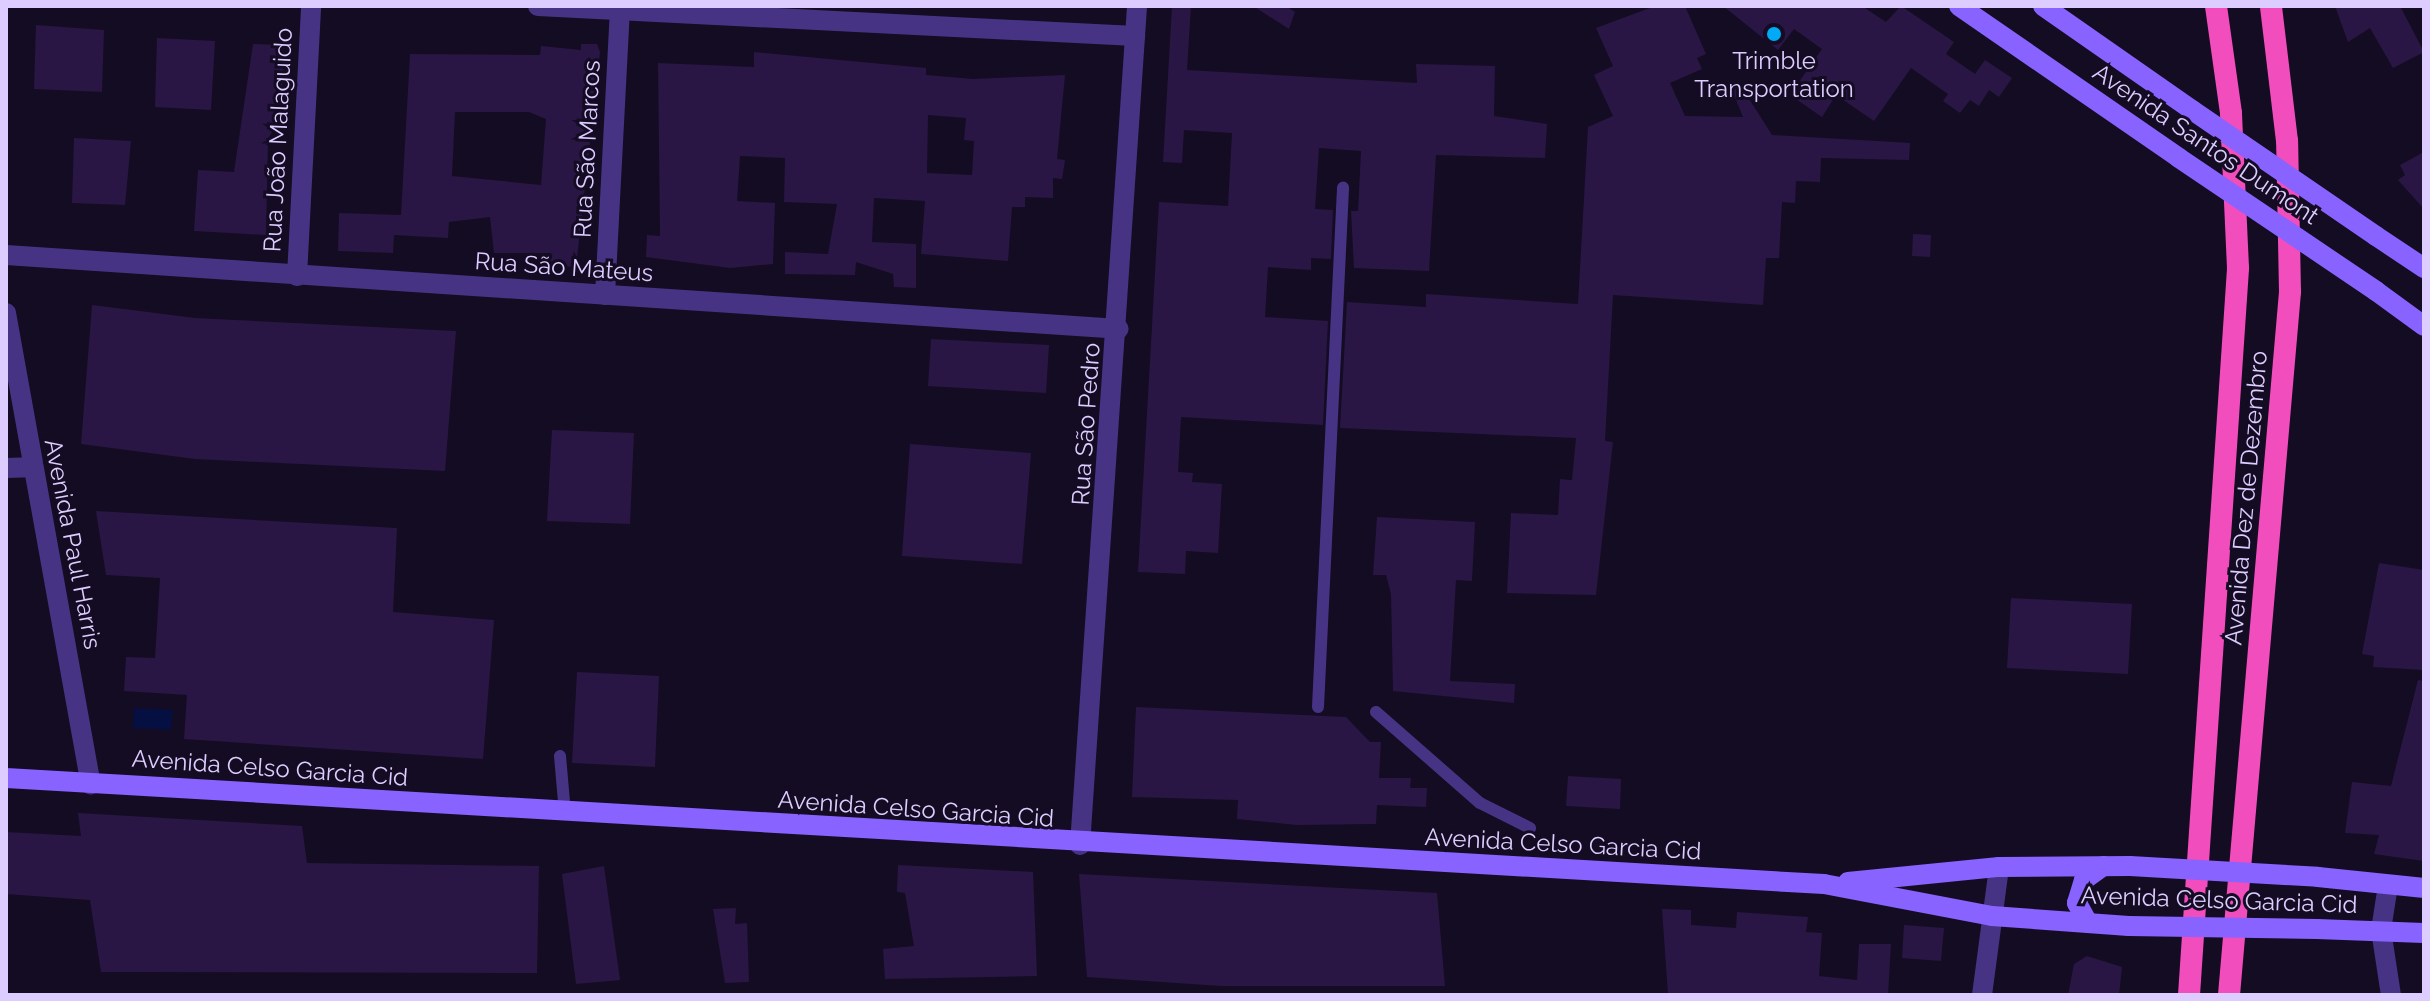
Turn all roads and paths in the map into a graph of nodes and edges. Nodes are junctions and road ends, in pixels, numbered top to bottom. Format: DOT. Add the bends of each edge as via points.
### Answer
graph roads {
  1 [pos="311,6"];
  2 [pos="538,6"];
  3 [pos="1137,6"];
  4 [pos="1959,6"];
  5 [pos="2043,6"];
  6 [pos="2216,6"];
  7 [pos="2271,6"];
  8 [pos="620,7"];
  9 [pos="1135,36"];
  10 [pos="1343,188"];
  11 [pos="6,255"];
  12 [pos="2424,268"];
  13 [pos="297,276"];
  14 [pos="605,295"];
  15 [pos="6,313"];
  16 [pos="2424,326"];
  17 [pos="1119,329"];
  18 [pos="30,467"];
  19 [pos="6,468"];
  20 [pos="1318,707"];
  21 [pos="1376,712"];
  22 [pos="560,756"];
  23 [pos="6,778"];
  24 [pos="91,784"];
  25 [pos="565,813"];
  26 [pos="1530,828"];
  27 [pos="1080,845"];
  28 [pos="2103,866"];
  29 [pos="1999,867"];
  30 [pos="1824,884"];
  31 [pos="2388,885"];
  32 [pos="2424,888"];
  33 [pos="1992,916"];
  34 [pos="2088,923"];
  35 [pos="2381,930"];
  36 [pos="2424,933"];
  37 [pos="1982,995"];
  38 [pos="2189,995"];
  39 [pos="2229,995"];
  40 [pos="2391,995"];
  1 -- 13 [label="street, Rua João Malaguido"];
  2 -- 8 [label="street"];
  3 -- 9 [label="street, Rua São Pedro"];
  4 -- 16 [label="main road, Avenida Santos Dumont, bridge"];
  5 -- 12 [label="main road, Avenida Santos Dumont, bridge"];
  6 -- 38 [label="highway, Avenida Dez de Dezembro" via="2231,113 2238,268"];
  7 -- 39 [label="highway, Avenida Dez de Dezembro" via="2287,141 2290,292"];
  8 -- 9 [label="street"];
  8 -- 14 [label="street, Rua São Marcos"];
  9 -- 17 [label="street, Rua São Pedro"];
  10 -- 20 [label="lane"];
  11 -- 13 [label="street, Rua São Mateus"];
  13 -- 14 [label="street, Rua São Mateus"];
  14 -- 17 [label="street, Rua São Mateus"];
  15 -- 18 [label="street, Avenida Paul Harris"];
  17 -- 27 [label="street, Rua São Pedro"];
  18 -- 19 [label="street"];
  18 -- 24 [label="street, Avenida Paul Harris"];
  21 -- 26 [label="lane" via="1480,803"];
  22 -- 25 [label="lane"];
  23 -- 24 [label="main road, Avenida Celso Garcia Cid"];
  24 -- 25 [label="main road, Avenida Celso Garcia Cid"];
  25 -- 27 [label="main road, Avenida Celso Garcia Cid"];
  27 -- 30 [label="main road, Avenida Celso Garcia Cid"];
  28 -- 29 [label="main road, Avenida Celso Garcia Cid"];
  28 -- 31 [label="main road, Avenida Celso Garcia Cid, bridge"];
  28 -- 34 [label="main road" via="2084,880 2077,903"];
  29 -- 30 [label="main road, Avenida Celso Garcia Cid"];
  29 -- 33 [label="street"];
  30 -- 33 [label="main road, Avenida Celso Garcia Cid"];
  31 -- 32 [label="main road, Avenida Celso Garcia Cid"];
  31 -- 35 [label="street"];
  33 -- 34 [label="main road, Avenida Celso Garcia Cid"];
  33 -- 37 [label="street"];
  34 -- 35 [label="main road, Avenida Celso Garcia Cid, bridge"];
  35 -- 36 [label="main road, Avenida Celso Garcia Cid"];
  35 -- 40 [label="street"];
}
